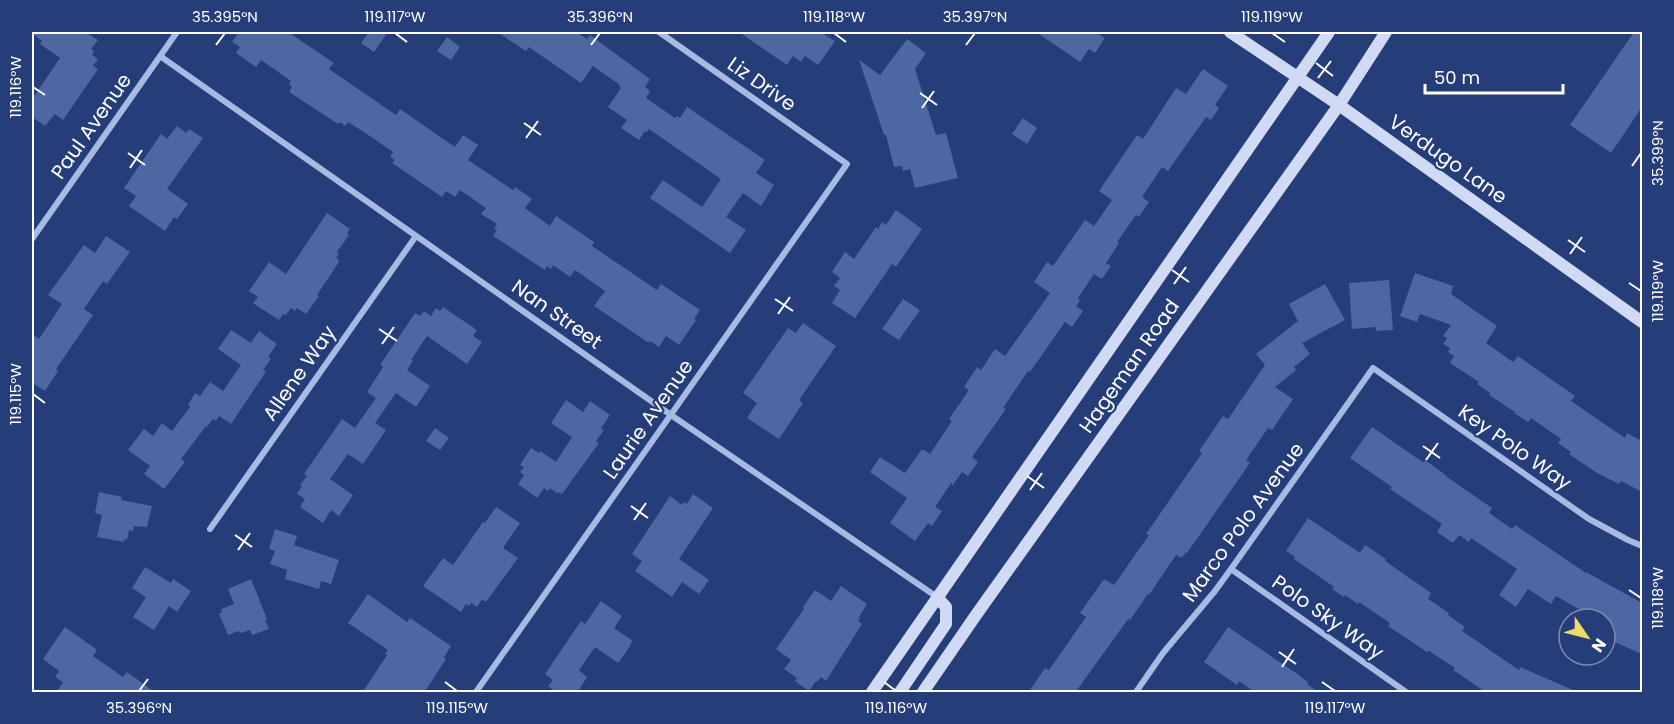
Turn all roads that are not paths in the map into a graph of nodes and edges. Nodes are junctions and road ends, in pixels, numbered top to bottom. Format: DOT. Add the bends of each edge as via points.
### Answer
graph roads {
  1 [pos="177,32"];
  2 [pos="658,32"];
  3 [pos="1230,32"];
  4 [pos="1329,32"];
  5 [pos="1386,32"];
  6 [pos="160,56"];
  7 [pos="1297,78"];
  8 [pos="1339,105"];
  9 [pos="847,164"];
  10 [pos="416,236"];
  11 [pos="32,239"];
  12 [pos="1642,322"];
  13 [pos="1373,368"];
  14 [pos="671,415"];
  15 [pos="210,529"];
  16 [pos="1642,546"];
  17 [pos="1232,569"];
  18 [pos="937,597"];
  19 [pos="476,693"];
  20 [pos="872,693"];
  21 [pos="900,693"];
  22 [pos="923,693"];
  23 [pos="1136,693"];
  24 [pos="1406,693"];
  1 -- 6 [label="street, Paul Avenue"];
  2 -- 9 [label="street, Liz Drive"];
  3 -- 7 [label="main road, Verdugo Lane"];
  4 -- 7 [label="main road, Hageman Road"];
  5 -- 8 [label="main road, Hageman Road"];
  6 -- 10 [label="street, Nan Street"];
  6 -- 11 [label="street, Paul Avenue"];
  7 -- 8 [label="main road, Verdugo Lane"];
  7 -- 18 [label="main road, Hageman Road"];
  8 -- 12 [label="main road, Verdugo Lane"];
  8 -- 22 [label="main road, Hageman Road"];
  9 -- 14 [label="street, Laurie Avenue"];
  10 -- 14 [label="street, Nan Street"];
  10 -- 15 [label="street, Allene Way"];
  13 -- 16 [label="street, Key Polo Way" via="1589,519"];
  13 -- 17 [label="street, Marco Polo Avenue"];
  14 -- 18 [label="street, Nan Street"];
  14 -- 19 [label="street, Laurie Avenue"];
  17 -- 23 [label="street, Marco Polo Avenue" via="1163,653"];
  17 -- 24 [label="street, Polo Sky Way"];
  18 -- 20 [label="main road, Hageman Road"];
  18 -- 21 [label="main road" via="946,608 946,624"];
}
